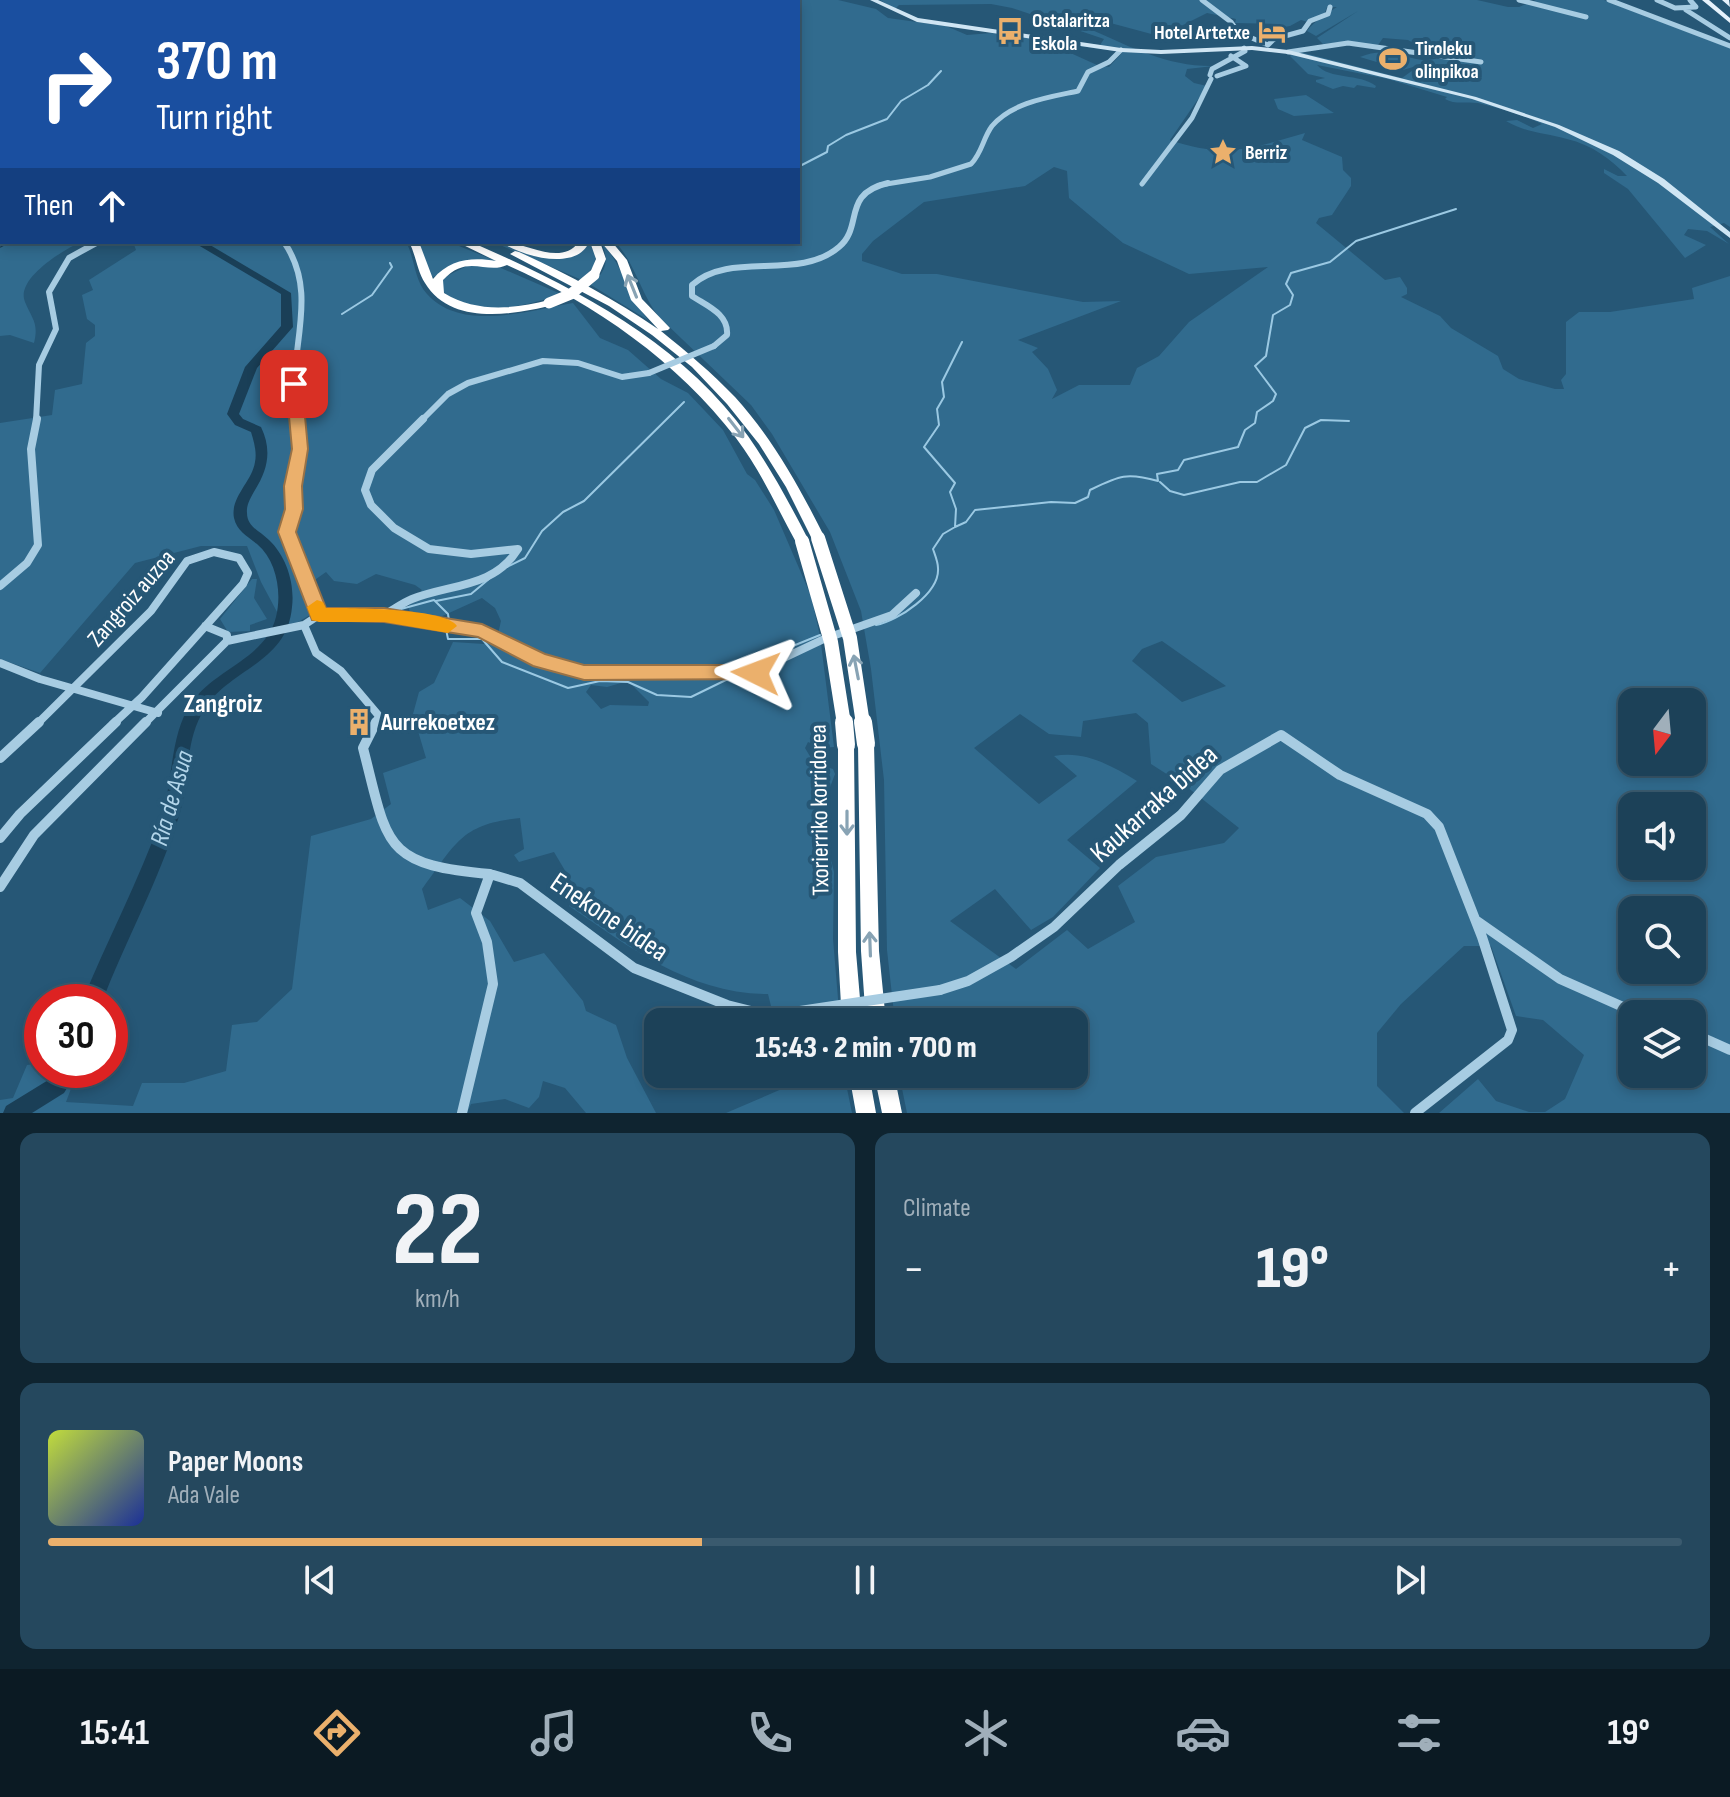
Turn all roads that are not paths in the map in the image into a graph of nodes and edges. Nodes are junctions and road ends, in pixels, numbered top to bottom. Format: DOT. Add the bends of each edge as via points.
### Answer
graph roads {
  1 [pos="873,0"];
  2 [pos="1202,0"];
  3 [pos="1519,0"];
  4 [pos="1609,0"];
  5 [pos="1657,0"];
  6 [pos="1690,0"];
  7 [pos="1703,0"];
  8 [pos="1716,0"];
  9 [pos="1725,0"];
  10 [pos="1730,5"];
  11 [pos="1330,7"];
  12 [pos="1686,10"];
  13 [pos="1729,16"];
  14 [pos="1586,17"];
  15 [pos="1730,38"];
  16 [pos="1268,45"];
  17 [pos="1730,46"];
  18 [pos="1244,48"];
  19 [pos="1257,48"];
  20 [pos="1121,50"];
  21 [pos="1278,50"];
  22 [pos="1288,52"];
  23 [pos="1231,56"];
  24 [pos="1481,62"];
  25 [pos="1214,76"];
  26 [pos="1142,184"];
  27 [pos="1730,236"];
  28 [pos="94,244"];
  29 [pos="285,244"];
  30 [pos="415,244"];
  31 [pos="466,244"];
  32 [pos="490,244"];
  33 [pos="513,244"];
  34 [pos="582,244"];
  35 [pos="596,244"];
  36 [pos="608,244"];
  37 [pos="564,288"];
  38 [pos="439,293"];
  39 [pos="700,366"];
  40 [pos="0,586"];
  41 [pos="916,593"];
  42 [pos="319,615"];
  43 [pos="384,615"];
  44 [pos="205,626"];
  45 [pos="300,626"];
  46 [pos="227,641"];
  47 [pos="0,663"];
  48 [pos="77,689"];
  49 [pos="132,705"];
  50 [pos="158,713"];
  51 [pos="0,758"];
  52 [pos="0,838"];
  53 [pos="4,874"];
  54 [pos="490,874"];
  55 [pos="0,887"];
  56 [pos="1476,920"];
  57 [pos="940,990"];
  58 [pos="1618,1005"];
  59 [pos="851,1008"];
  60 [pos="875,1008"];
  61 [pos="1706,1039"];
  62 [pos="1730,1050"];
  63 [pos="862,1088"];
  64 [pos="887,1088"];
  65 [pos="462,1113"];
  66 [pos="866,1113"];
  67 [pos="892,1113"];
  68 [pos="1415,1113"];
  1 -- 20 [label="street" via="917,20"];
  2 -- 16 [label="street" via="1238,32"];
  3 -- 14 [label="street"];
  4 -- 17 [label="street"];
  5 -- 12 [label="street"];
  6 -- 12 [label="street" via="1696,7"];
  7 -- 13 [label="main road"];
  8 -- 13 [label="main road"];
  9 -- 10 [label="main road"];
  11 -- 16 [label="street" via="1301,33"];
  12 -- 15 [label="street"];
  16 -- 19 [label="street"];
  16 -- 21 [label="street"];
  18 -- 19 [label="street"];
  18 -- 20 [label="street"];
  18 -- 23 [label="street"];
  19 -- 21 [label="street"];
  20 -- 43 [label="street, bridge" via="1088,72 1078,91 1042,99 993,125 971,164 871,189 856,201 847,236 831,254 702,276 692,285 692,296 728,325 727,335 714,346 649,373 622,377 578,363 543,361 448,394 372,470 365,484 366,499 398,535 416,546 466,555 512,547 517,553 475,583 409,600"];
  21 -- 22 [label="street"];
  22 -- 24 [label="street" via="1348,43"];
  22 -- 27 [label="street" via="1474,98 1575,133 1644,169"];
  23 -- 25 [label="street" via="1214,67"];
  23 -- 25 [label="street" via="1246,66"];
  25 -- 26 [label="street"];
  28 -- 40 [label="street" via="69,258 49,292 56,329 39,365 31,449 38,545 27,563"];
  29 -- 42 [label="street" via="293,255 304,307 294,384 300,449 287,532"];
  30 -- 38 [label="highway"];
  31 -- 37 [label="highway, Txorierriko korridorea"];
  32 -- 39 [label="highway, Txorierriko korridorea" via="604,298"];
  33 -- 34 [label="highway" via="558,257 574,253"];
  35 -- 38 [label="highway, bridge" via="601,259 594,275 549,303 494,311 458,304"];
  39 -- 36 [label="highway, one-way" via="637,300 622,260"];
  37 -- 38 [label="highway" via="480,262 444,272"];
  37 -- 59 [label="highway, Txorierriko korridorea, one-way, bridge" via="636,333 697,382 760,460 802,541 839,670 846,745"];
  60 -- 39 [label="highway, Txorierriko korridorea, one-way, bridge" via="866,744 850,638 818,538 775,456"];
  41 -- 43 [label="street" via="892,615 748,675 584,672 540,660 482,631"];
  42 -- 43 [label="street"];
  42 -- 45 [label="street"];
  44 -- 46 [label="street" via="222,630"];
  44 -- 48 [label="street, Zangroiz auzoa" via="248,573 237,554 202,555 186,562 158,603"];
  44 -- 49 [label="street, Zangroiz auzoa"];
  45 -- 46 [label="street"];
  45 -- 54 [label="street, Enekone bidea" via="316,653 341,671 379,716 363,748 392,844 439,871"];
  46 -- 50 [label="street"];
  47 -- 48 [label="street"];
  48 -- 49 [label="street"];
  48 -- 51 [label="street, Zangroiz auzoa"];
  49 -- 50 [label="street"];
  49 -- 52 [label="street, Zangroiz auzoa"];
  50 -- 53 [label="street" via="34,835"];
  53 -- 55 [label="street"];
  54 -- 57 [label="street, Enekone bidea, bridge" via="520,883 645,973 727,1005 780,1014"];
  54 -- 65 [label="street" via="476,913 493,984"];
  56 -- 57 [label="street, Kaukarraka bidea" via="1439,827 1427,814 1340,775 1281,735 1220,770 1181,815 1054,927 968,981"];
  56 -- 58 [label="street" via="1560,979"];
  56 -- 68 [label="street, Kaukarraka bidea" via="1512,1030 1508,1040"];
  61 -- 62 [label="street"];
  63 -- 66 [label="highway"];
  64 -- 67 [label="highway"];
}
